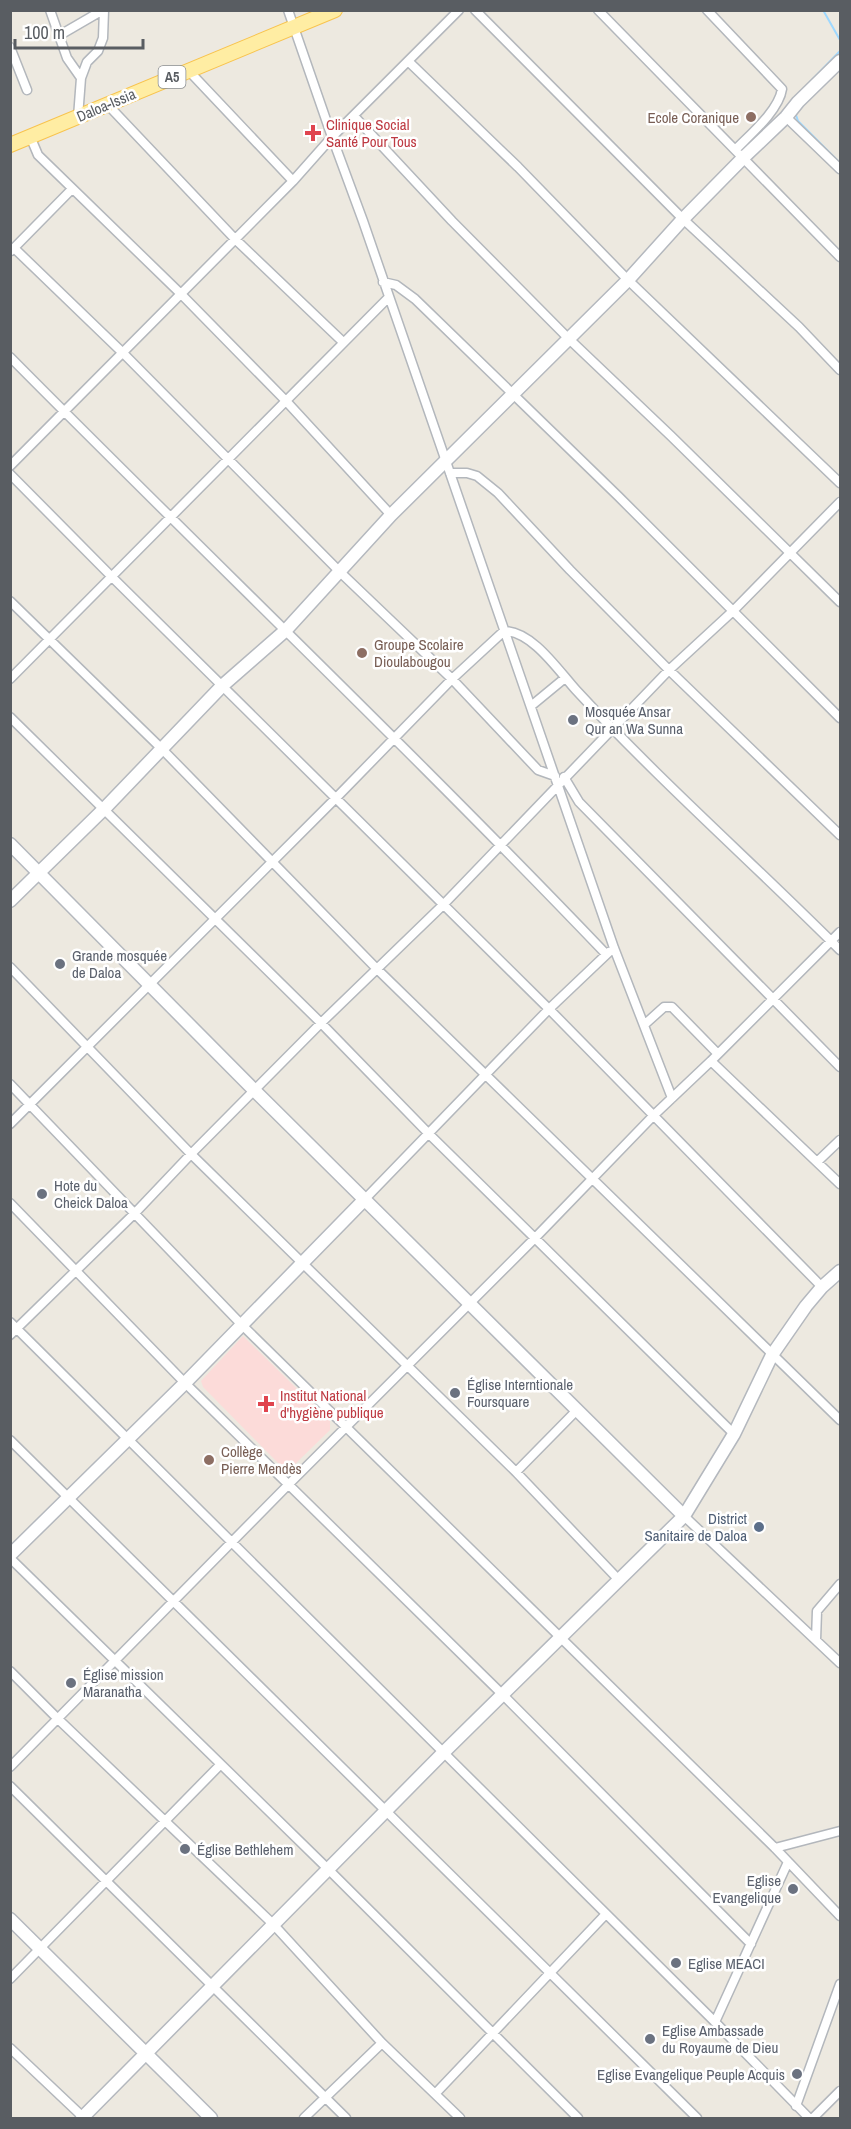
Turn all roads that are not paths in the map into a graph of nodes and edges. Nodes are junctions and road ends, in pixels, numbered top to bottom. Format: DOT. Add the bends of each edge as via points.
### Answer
graph roads {
  1 [pos="50,10"];
  2 [pos="104,10"];
  3 [pos="288,10"];
  4 [pos="334,10"];
  5 [pos="459,10"];
  6 [pos="475,10"];
  7 [pos="598,10"];
  8 [pos="707,10"];
  9 [pos="293,26"];
  10 [pos="60,35"];
  11 [pos="10,47"];
  12 [pos="408,61"];
  13 [pos="838,69"];
  14 [pos="188,70"];
  15 [pos="81,78"];
  16 [pos="27,90"];
  17 [pos="108,104"];
  18 [pos="791,111"];
  19 [pos="354,116"];
  20 [pos="78,117"];
  21 [pos="30,136"];
  22 [pos="332,137"];
  23 [pos="10,145"];
  24 [pos="740,153"];
  25 [pos="840,169"];
  26 [pos="293,181"];
  27 [pos="72,189"];
  28 [pos="683,219"];
  29 [pos="235,239"];
  30 [pos="12,250"];
  31 [pos="840,257"];
  32 [pos="628,279"];
  33 [pos="383,282"];
  34 [pos="181,294"];
  35 [pos="388,298"];
  36 [pos="568,338"];
  37 [pos="343,342"];
  38 [pos="124,354"];
  39 [pos="10,357"];
  40 [pos="840,370"];
  41 [pos="513,394"];
  42 [pos="286,400"];
  43 [pos="65,412"];
  44 [pos="228,459"];
  45 [pos="10,466"];
  46 [pos="448,467"];
  47 [pos="10,474"];
  48 [pos="840,483"];
  49 [pos="840,502"];
  50 [pos="391,515"];
  51 [pos="171,518"];
  52 [pos="791,554"];
  53 [pos="340,572"];
  54 [pos="112,576"];
  55 [pos="10,601"];
  56 [pos="840,602"];
  57 [pos="732,612"];
  58 [pos="286,630"];
  59 [pos="504,632"];
  60 [pos="50,640"];
  61 [pos="669,670"];
  62 [pos="565,678"];
  63 [pos="10,679"];
  64 [pos="452,679"];
  65 [pos="222,686"];
  66 [pos="531,706"];
  67 [pos="10,717"];
  68 [pos="840,718"];
  69 [pos="612,729"];
  70 [pos="395,738"];
  71 [pos="162,749"];
  72 [pos="559,779"];
  73 [pos="336,798"];
  74 [pos="105,808"];
  75 [pos="840,835"];
  76 [pos="10,844"];
  77 [pos="500,844"];
  78 [pos="273,860"];
  79 [pos="39,873"];
  80 [pos="10,901"];
  81 [pos="443,905"];
  82 [pos="214,919"];
  83 [pos="840,932"];
  84 [pos="831,941"];
  85 [pos="614,948"];
  86 [pos="840,950"];
  87 [pos="606,954"];
  88 [pos="10,967"];
  89 [pos="377,969"];
  90 [pos="150,984"];
  91 [pos="772,1000"];
  92 [pos="549,1009"];
  93 [pos="321,1023"];
  94 [pos="644,1025"];
  95 [pos="87,1046"];
  96 [pos="715,1058"];
  97 [pos="840,1067"];
  98 [pos="487,1074"];
  99 [pos="10,1084"];
  100 [pos="254,1090"];
  101 [pos="672,1098"];
  102 [pos="30,1104"];
  103 [pos="654,1115"];
  104 [pos="10,1124"];
  105 [pos="430,1135"];
  106 [pos="840,1140"];
  107 [pos="191,1154"];
  108 [pos="817,1162"];
  109 [pos="594,1178"];
  110 [pos="840,1184"];
  111 [pos="365,1199"];
  112 [pos="10,1203"];
  113 [pos="135,1214"];
  114 [pos="536,1238"];
  115 [pos="302,1263"];
  116 [pos="76,1270"];
  117 [pos="840,1271"];
  118 [pos="822,1287"];
  119 [pos="470,1303"];
  120 [pos="241,1324"];
  121 [pos="13,1328"];
  122 [pos="772,1355"];
  123 [pos="408,1365"];
  124 [pos="185,1383"];
  125 [pos="578,1409"];
  126 [pos="840,1420"];
  127 [pos="346,1428"];
  128 [pos="734,1434"];
  129 [pos="127,1439"];
  130 [pos="10,1440"];
  131 [pos="516,1472"];
  132 [pos="288,1485"];
  133 [pos="68,1499"];
  134 [pos="684,1516"];
  135 [pos="232,1541"];
  136 [pos="10,1557"];
  137 [pos="618,1579"];
  138 [pos="840,1584"];
  139 [pos="173,1602"];
  140 [pos="560,1636"];
  141 [pos="816,1640"];
  142 [pos="113,1661"];
  143 [pos="840,1663"];
  144 [pos="10,1671"];
  145 [pos="502,1694"];
  146 [pos="58,1719"];
  147 [pos="444,1752"];
  148 [pos="220,1765"];
  149 [pos="10,1767"];
  150 [pos="10,1786"];
  151 [pos="386,1812"];
  152 [pos="165,1822"];
  153 [pos="840,1831"];
  154 [pos="776,1848"];
  155 [pos="788,1862"];
  156 [pos="328,1869"];
  157 [pos="105,1882"];
  158 [pos="605,1915"];
  159 [pos="840,1916"];
  160 [pos="10,1918"];
  161 [pos="273,1924"];
  162 [pos="751,1944"];
  163 [pos="42,1949"];
  164 [pos="548,1973"];
  165 [pos="10,1979"];
  166 [pos="840,1984"];
  167 [pos="213,1987"];
  168 [pos="715,2022"];
  169 [pos="492,2034"];
  170 [pos="382,2043"];
  171 [pos="10,2048"];
  172 [pos="145,2053"];
  173 [pos="840,2091"];
  174 [pos="435,2094"];
  175 [pos="324,2098"];
  176 [pos="796,2106"];
  177 [pos="83,2118"];
  178 [pos="211,2118"];
  179 [pos="304,2118"];
  180 [pos="346,2118"];
  181 [pos="460,2118"];
  182 [pos="578,2118"];
  183 [pos="696,2118"];
  184 [pos="811,2118"];
  1 -- 10 [label="street"];
  2 -- 10 [label="street"];
  2 -- 15 [label="street" via="99,51 87,62"];
  3 -- 9 [label="street"];
  4 -- 9 [label="main road, Daloa-Issia / A5"];
  5 -- 12 [label="street"];
  6 -- 28 [label="street"];
  7 -- 24 [label="street"];
  8 -- 24 [label="street" via="782,89"];
  9 -- 14 [label="main road, Daloa-Issia / A5"];
  9 -- 22 [label="street"];
  10 -- 15 [label="street"];
  11 -- 16 [label="street"];
  12 -- 19 [label="street"];
  12 -- 32 [label="street"];
  13 -- 18 [label="street"];
  14 -- 17 [label="main road, Daloa-Issia / A5"];
  14 -- 26 [label="street"];
  15 -- 20 [label="street"];
  17 -- 20 [label="main road, Daloa-Issia / A5"];
  17 -- 29 [label="street"];
  18 -- 24 [label="street"];
  18 -- 25 [label="street"];
  19 -- 22 [label="street"];
  19 -- 36 [label="street"];
  20 -- 21 [label="main road, Daloa-Issia / A5"];
  21 -- 23 [label="main road, Daloa-Issia / A5"];
  21 -- 27 [label="street" via="38,155"];
  22 -- 26 [label="street"];
  22 -- 33 [label="street"];
  24 -- 28 [label="street"];
  24 -- 31 [label="street"];
  26 -- 29 [label="street"];
  27 -- 30 [label="street"];
  27 -- 34 [label="street"];
  28 -- 32 [label="street"];
  28 -- 40 [label="street"];
  29 -- 34 [label="street"];
  29 -- 37 [label="street"];
  30 -- 38 [label="street"];
  32 -- 36 [label="street"];
  32 -- 48 [label="street"];
  33 -- 35 [label="street"];
  33 -- 41 [label="street" via="410,295"];
  34 -- 38 [label="street"];
  34 -- 42 [label="street"];
  35 -- 37 [label="street"];
  35 -- 46 [label="street"];
  36 -- 41 [label="street"];
  36 -- 52 [label="street"];
  37 -- 42 [label="street"];
  38 -- 43 [label="street"];
  38 -- 44 [label="street"];
  39 -- 43 [label="street"];
  41 -- 46 [label="street"];
  41 -- 57 [label="street"];
  42 -- 44 [label="street"];
  42 -- 50 [label="street"];
  43 -- 45 [label="street"];
  43 -- 51 [label="street"];
  44 -- 51 [label="street"];
  44 -- 53 [label="street"];
  46 -- 50 [label="street"];
  46 -- 59 [label="street"];
  46 -- 61 [label="street" via="477,476 498,493"];
  47 -- 54 [label="street"];
  49 -- 52 [label="street"];
  50 -- 53 [label="street"];
  51 -- 54 [label="street"];
  51 -- 58 [label="street"];
  52 -- 56 [label="street"];
  52 -- 57 [label="street"];
  53 -- 58 [label="street"];
  53 -- 64 [label="street"];
  54 -- 60 [label="street"];
  54 -- 65 [label="street"];
  55 -- 60 [label="street"];
  57 -- 61 [label="street"];
  57 -- 68 [label="street"];
  58 -- 65 [label="street"];
  58 -- 70 [label="street"];
  59 -- 62 [label="street" via="514,631 523,637"];
  59 -- 64 [label="street"];
  59 -- 66 [label="street"];
  60 -- 63 [label="street"];
  60 -- 71 [label="street"];
  61 -- 69 [label="street"];
  61 -- 75 [label="street"];
  62 -- 66 [label="street"];
  62 -- 69 [label="street"];
  64 -- 70 [label="street"];
  64 -- 72 [label="street" via="538,770"];
  65 -- 71 [label="street"];
  65 -- 73 [label="street"];
  66 -- 72 [label="street"];
  67 -- 74 [label="street"];
  69 -- 72 [label="street"];
  69 -- 84 [label="street"];
  70 -- 73 [label="street"];
  70 -- 77 [label="street"];
  71 -- 74 [label="street"];
  71 -- 78 [label="street"];
  72 -- 77 [label="street"];
  72 -- 85 [label="street"];
  72 -- 91 [label="street"];
  73 -- 78 [label="street"];
  73 -- 81 [label="street"];
  74 -- 79 [label="street"];
  74 -- 82 [label="street"];
  76 -- 79 [label="street"];
  77 -- 81 [label="street"];
  77 -- 87 [label="street"];
  78 -- 82 [label="street"];
  78 -- 89 [label="street"];
  79 -- 80 [label="street"];
  79 -- 90 [label="street"];
  81 -- 89 [label="street"];
  81 -- 92 [label="street"];
  82 -- 90 [label="street"];
  82 -- 93 [label="street"];
  83 -- 84 [label="street"];
  84 -- 86 [label="street"];
  84 -- 91 [label="street"];
  85 -- 87 [label="street"];
  85 -- 94 [label="street"];
  87 -- 92 [label="street"];
  88 -- 95 [label="street"];
  89 -- 93 [label="street"];
  89 -- 98 [label="street"];
  90 -- 95 [label="street"];
  90 -- 100 [label="street"];
  91 -- 96 [label="street"];
  91 -- 97 [label="street"];
  92 -- 98 [label="street"];
  92 -- 103 [label="street"];
  93 -- 100 [label="street"];
  93 -- 105 [label="street"];
  94 -- 96 [label="street" via="664,1007 672,1007"];
  94 -- 101 [label="street"];
  95 -- 102 [label="street"];
  95 -- 107 [label="street"];
  96 -- 101 [label="street"];
  96 -- 108 [label="street"];
  98 -- 105 [label="street"];
  98 -- 109 [label="street"];
  99 -- 102 [label="street"];
  100 -- 107 [label="street"];
  100 -- 111 [label="street"];
  101 -- 103 [label="street"];
  102 -- 104 [label="street"];
  102 -- 113 [label="street"];
  103 -- 109 [label="street"];
  103 -- 118 [label="street"];
  105 -- 111 [label="street"];
  105 -- 114 [label="street"];
  106 -- 108 [label="street"];
  107 -- 113 [label="street"];
  107 -- 115 [label="street"];
  108 -- 110 [label="street"];
  109 -- 114 [label="street"];
  109 -- 122 [label="street"];
  111 -- 115 [label="street"];
  111 -- 119 [label="street"];
  112 -- 116 [label="street"];
  113 -- 116 [label="street"];
  113 -- 120 [label="street"];
  114 -- 119 [label="street"];
  114 -- 128 [label="street"];
  115 -- 120 [label="street"];
  115 -- 123 [label="street"];
  116 -- 121 [label="street"];
  116 -- 124 [label="street"];
  117 -- 118 [label="street"];
  118 -- 122 [label="street"];
  119 -- 123 [label="street"];
  119 -- 125 [label="street"];
  120 -- 124 [label="street"];
  120 -- 127 [label="street"];
  121 -- 129 [label="street"];
  122 -- 126 [label="street"];
  122 -- 128 [label="street"];
  123 -- 127 [label="street"];
  123 -- 131 [label="street"];
  124 -- 129 [label="street"];
  124 -- 132 [label="street"];
  125 -- 131 [label="street"];
  125 -- 134 [label="street"];
  127 -- 132 [label="street"];
  127 -- 140 [label="street"];
  128 -- 134 [label="street"];
  129 -- 133 [label="street"];
  129 -- 135 [label="street"];
  130 -- 133 [label="street"];
  131 -- 137 [label="street"];
  132 -- 135 [label="street"];
  132 -- 145 [label="street"];
  133 -- 136 [label="street"];
  133 -- 139 [label="street"];
  134 -- 137 [label="street"];
  134 -- 141 [label="street"];
  135 -- 139 [label="street"];
  135 -- 147 [label="street"];
  136 -- 142 [label="street"];
  137 -- 140 [label="street"];
  138 -- 141 [label="street" via="817,1611"];
  139 -- 142 [label="street"];
  139 -- 151 [label="street"];
  140 -- 145 [label="street"];
  140 -- 154 [label="street"];
  141 -- 143 [label="street"];
  142 -- 146 [label="street"];
  142 -- 148 [label="street"];
  144 -- 146 [label="street"];
  145 -- 147 [label="street"];
  145 -- 162 [label="street"];
  146 -- 149 [label="street"];
  146 -- 152 [label="street"];
  147 -- 151 [label="street"];
  147 -- 158 [label="street"];
  148 -- 152 [label="street"];
  148 -- 156 [label="street"];
  150 -- 157 [label="street"];
  151 -- 156 [label="street"];
  151 -- 164 [label="street"];
  152 -- 157 [label="street"];
  152 -- 161 [label="street"];
  153 -- 154 [label="street"];
  154 -- 155 [label="street"];
  155 -- 159 [label="street"];
  155 -- 162 [label="street"];
  156 -- 161 [label="street"];
  156 -- 169 [label="street"];
  157 -- 163 [label="street"];
  157 -- 167 [label="street"];
  158 -- 164 [label="street"];
  158 -- 168 [label="street"];
  160 -- 163 [label="street"];
  161 -- 167 [label="street"];
  161 -- 170 [label="street"];
  162 -- 168 [label="street"];
  163 -- 165 [label="street"];
  163 -- 172 [label="street"];
  164 -- 169 [label="street"];
  164 -- 183 [label="street"];
  166 -- 176 [label="street"];
  167 -- 172 [label="street"];
  167 -- 175 [label="street"];
  168 -- 176 [label="street"];
  169 -- 174 [label="street"];
  169 -- 182 [label="street"];
  170 -- 174 [label="street"];
  170 -- 175 [label="street"];
  171 -- 177 [label="street"];
  172 -- 177 [label="street"];
  172 -- 178 [label="street"];
  173 -- 184 [label="street"];
  174 -- 181 [label="street"];
  175 -- 179 [label="street"];
  175 -- 180 [label="street"];
  176 -- 184 [label="street"];
}
